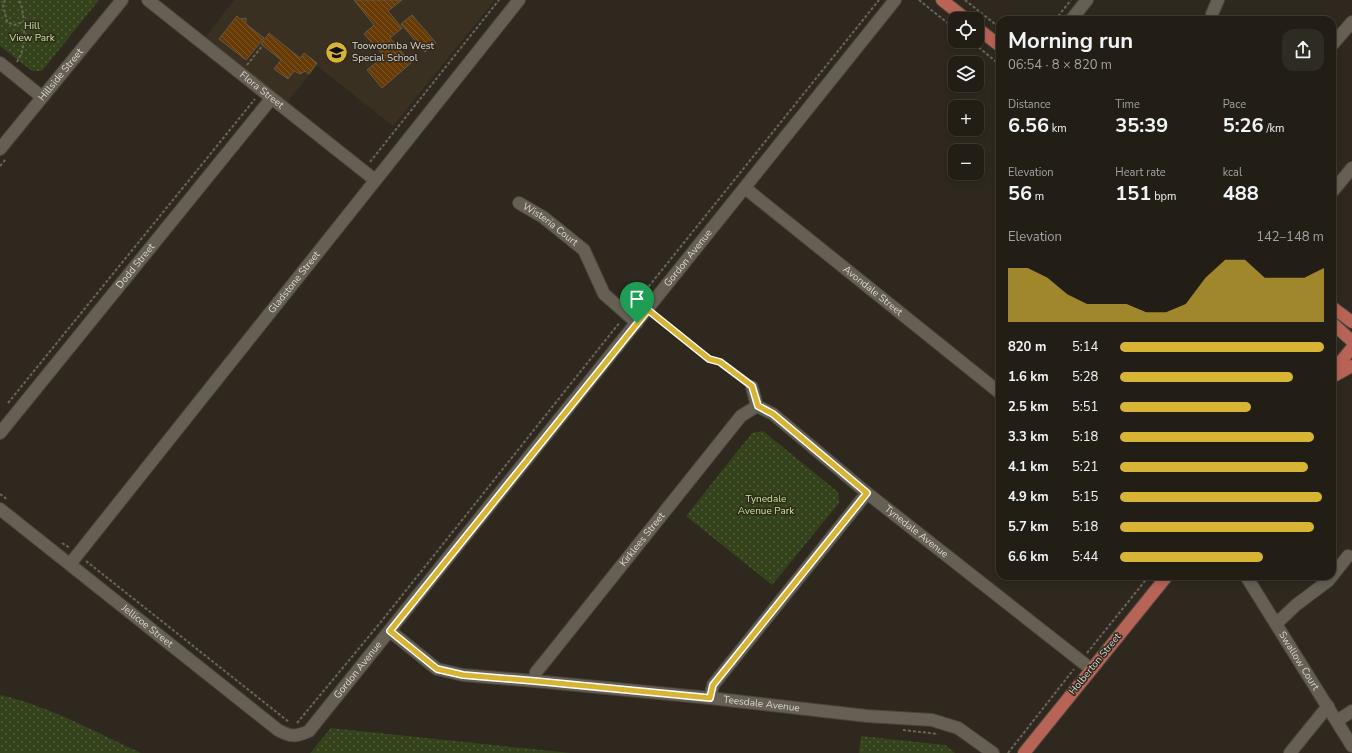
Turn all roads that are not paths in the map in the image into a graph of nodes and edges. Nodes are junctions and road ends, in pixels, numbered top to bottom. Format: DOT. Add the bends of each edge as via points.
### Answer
graph roads {
  1 [pos="122,0"];
  2 [pos="148,0"];
  3 [pos="519,0"];
  4 [pos="895,0"];
  5 [pos="942,0"];
  6 [pos="1087,0"];
  7 [pos="1218,0"];
  8 [pos="957,12"];
  9 [pos="1212,14"];
  10 [pos="1074,16"];
  11 [pos="1352,22"];
  12 [pos="984,33"];
  13 [pos="1336,40"];
  14 [pos="996,43"];
  15 [pos="0,63"];
  16 [pos="42,97"];
  17 [pos="271,99"];
  18 [pos="0,149"];
  19 [pos="1352,168"];
  20 [pos="375,180"];
  21 [pos="1336,187"];
  22 [pos="745,188"];
  23 [pos="519,203"];
  24 [pos="1336,310"];
  25 [pos="1352,322"];
  26 [pos="637,323"];
  27 [pos="1336,327"];
  28 [pos="1352,341"];
  29 [pos="1352,348"];
  30 [pos="1352,366"];
  31 [pos="1336,367"];
  32 [pos="1336,375"];
  33 [pos="752,386"];
  34 [pos="996,390"];
  35 [pos="758,406"];
  36 [pos="0,433"];
  37 [pos="867,493"];
  38 [pos="0,509"];
  39 [pos="1348,556"];
  40 [pos="70,564"];
  41 [pos="1336,571"];
  42 [pos="1164,580"];
  43 [pos="1248,580"];
  44 [pos="1329,580"];
  45 [pos="1276,624"];
  46 [pos="390,631"];
  47 [pos="1091,669"];
  48 [pos="535,681"];
  49 [pos="710,698"];
  50 [pos="1328,706"];
  51 [pos="1352,711"];
  52 [pos="1336,720"];
  53 [pos="298,736"];
  54 [pos="1352,746"];
  55 [pos="993,753"];
  56 [pos="1024,753"];
  57 [pos="1290,753"];
  1 -- 16 [label="street, Hillside Street"];
  2 -- 17 [label="street, Flora Street"];
  3 -- 20 [label="street, Gladstone Street"];
  4 -- 22 [label="street, Gordon Avenue"];
  5 -- 8 [label="main road"];
  6 -- 10 [label="street"];
  7 -- 9 [label="street"];
  11 -- 13 [label="street"];
  12 -- 14 [label="main road"];
  15 -- 16 [label="street"];
  16 -- 18 [label="street, Hillside Street"];
  17 -- 20 [label="street, Flora Street"];
  17 -- 36 [label="street, Dodd Street"];
  19 -- 21 [label="street"];
  20 -- 40 [label="street, Gladstone Street"];
  22 -- 26 [label="street, Gordon Avenue"];
  22 -- 34 [label="street, Avondale Street"];
  23 -- 26 [label="street, Wisteria Court" via="543,217 584,250 604,294"];
  24 -- 25 [label="main road"];
  26 -- 46 [label="street, Gordon Avenue"];
  27 -- 28 [label="main road"];
  29 -- 31 [label="main road"];
  30 -- 32 [label="main road"];
  33 -- 35 [label="street"];
  35 -- 37 [label="street, Tynedale Avenue" via="773,414"];
  35 -- 48 [label="street, Kirklees Street" via="741,416 536,672"];
  37 -- 47 [label="street, Tynedale Avenue"];
  37 -- 49 [label="street" via="713,685"];
  38 -- 40 [label="street, Jellicoe Street"];
  39 -- 41 [label="street"];
  40 -- 53 [label="street, Jellicoe Street" via="278,730"];
  42 -- 47 [label="main road, Holberton Street"];
  43 -- 45 [label="street, Swallow Court"];
  44 -- 45 [label="street"];
  45 -- 50 [label="street, Swallow Court"];
  46 -- 48 [label="street, Teesdale Avenue" via="437,669 463,675"];
  46 -- 53 [label="street, Gordon Avenue" via="309,731"];
  47 -- 56 [label="main road, Holberton Street"];
  48 -- 49 [label="street, Teesdale Avenue"];
  49 -- 55 [label="street, Teesdale Avenue" via="867,716 932,720 958,728"];
  50 -- 52 [label="street, Swallow Court"];
  50 -- 57 [label="street"];
  51 -- 52 [label="street"];
  52 -- 54 [label="street, Swallow Court"];
}
